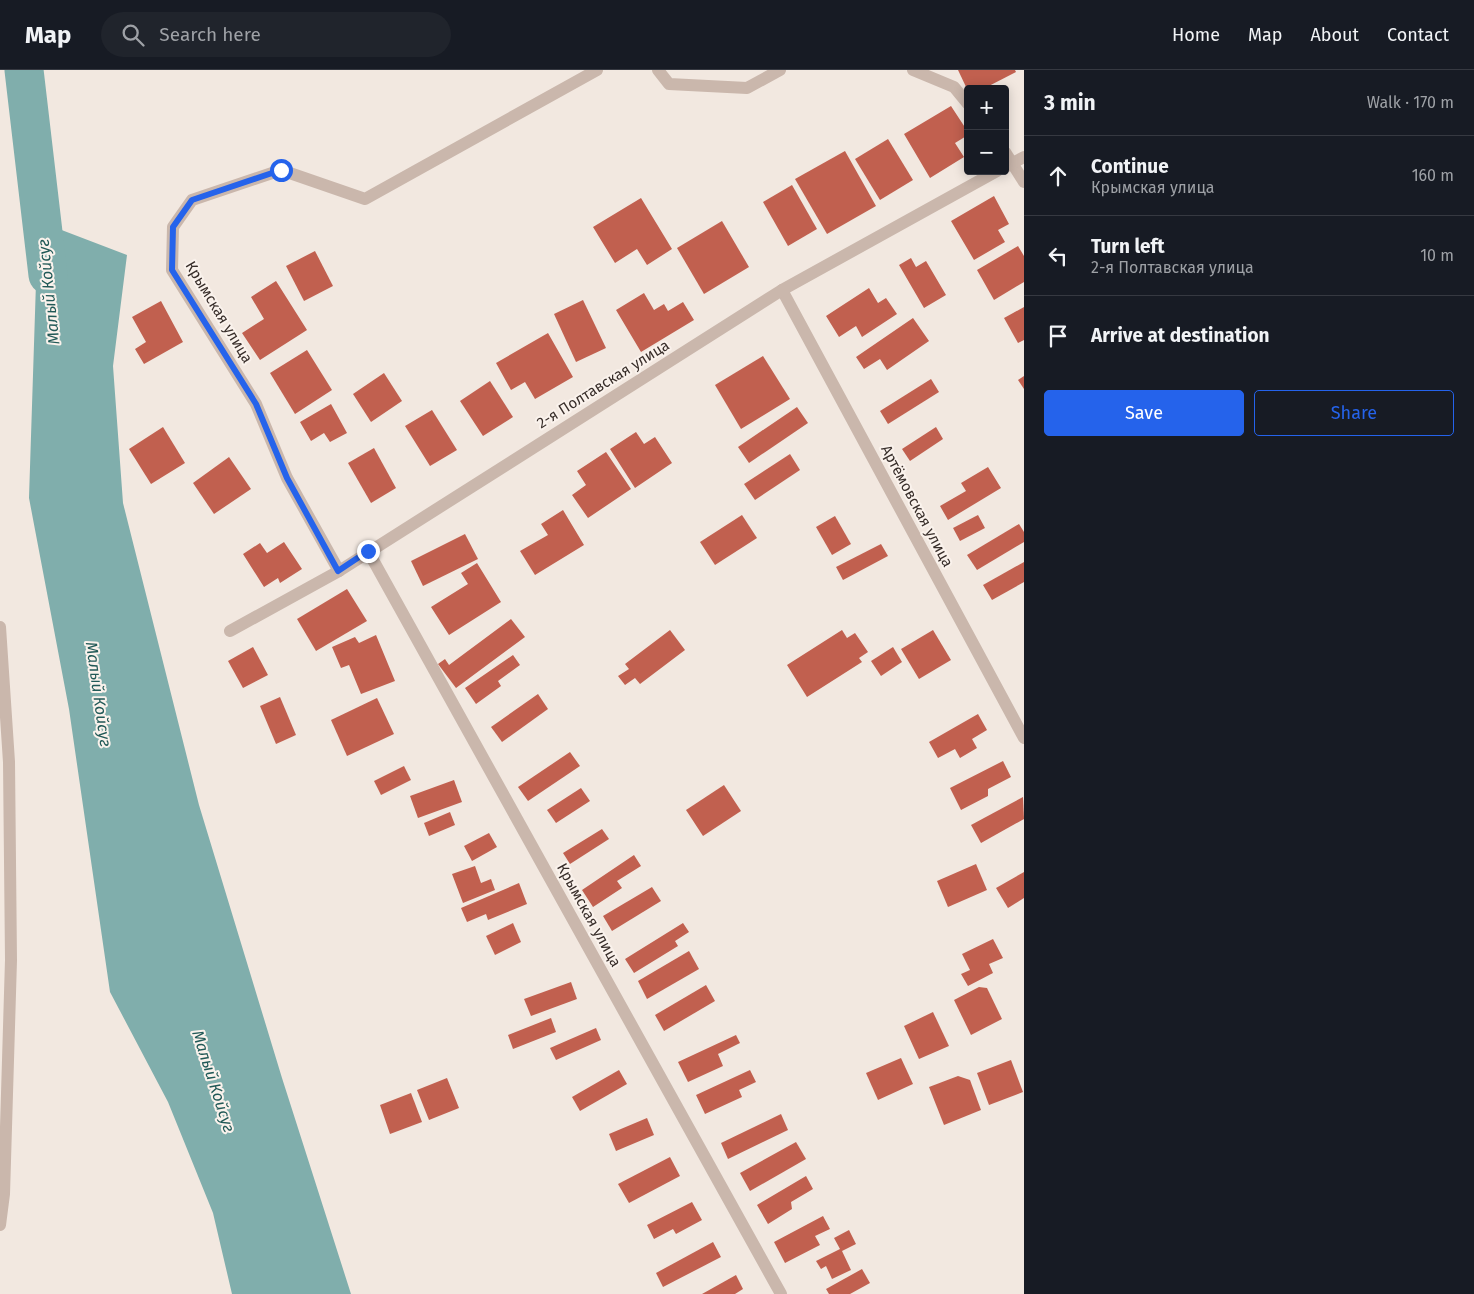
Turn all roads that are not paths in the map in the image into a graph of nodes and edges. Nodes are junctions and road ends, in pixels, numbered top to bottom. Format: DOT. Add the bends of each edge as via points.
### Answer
graph roads {
  1 [pos="597,70"];
  2 [pos="658,70"];
  3 [pos="780,70"];
  4 [pos="914,70"];
  5 [pos="964,99"];
  6 [pos="1012,160"];
  7 [pos="990,175"];
  8 [pos="1024,182"];
  9 [pos="782,290"];
  10 [pos="368,551"];
  11 [pos="338,571"];
  12 [pos="0,627"];
  13 [pos="230,631"];
  14 [pos="1024,738"];
  15 [pos="0,1225"];
  16 [pos="781,1294"];
  1 -- 11 [label="street, Крымская улица" via="365,199 281,170 192,200 173,227 172,270 256,404 287,478"];
  2 -- 3 [label="street" via="669,84 747,88"];
  4 -- 5 [label="street" via="954,86"];
  6 -- 8 [label="street"];
  7 -- 9 [label="street, 2-я Полтавская улица"];
  9 -- 10 [label="street, 2-я Полтавская улица"];
  9 -- 14 [label="street, Артёмовская улица"];
  10 -- 11 [label="street, 2-я Полтавская улица"];
  10 -- 16 [label="street, Крымская улица"];
  11 -- 13 [label="street, 2-я Полтавская улица"];
  12 -- 15 [label="street" via="9,762 11,960 4,1194"];
}
